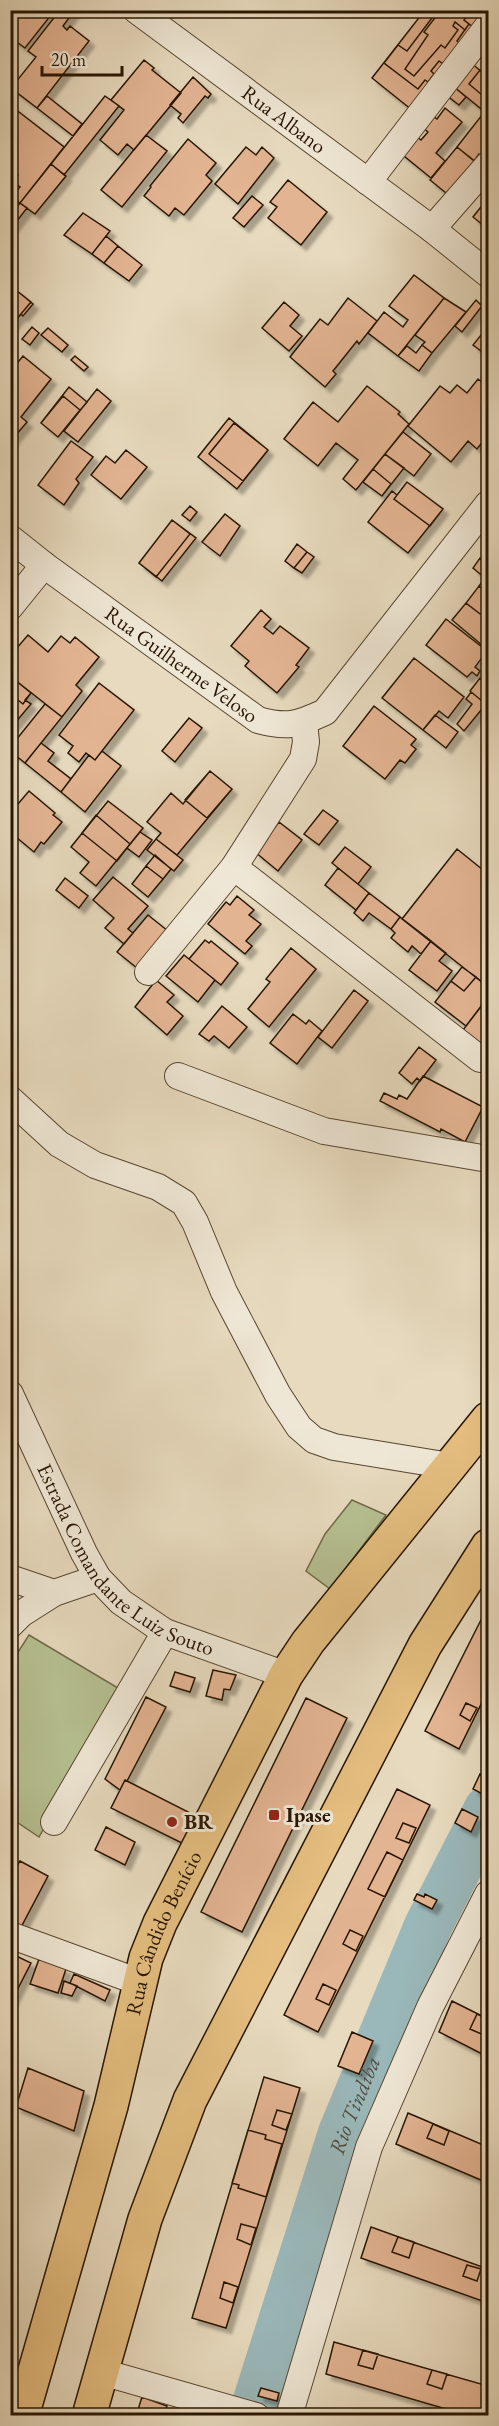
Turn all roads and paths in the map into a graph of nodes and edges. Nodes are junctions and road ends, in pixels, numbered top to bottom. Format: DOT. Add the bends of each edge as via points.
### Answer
graph roads {
  1 [pos="136,10"];
  2 [pos="489,26"];
  3 [pos="489,165"];
  4 [pos="368,182"];
  5 [pos="432,229"];
  6 [pos="489,274"];
  7 [pos="489,504"];
  8 [pos="10,538"];
  9 [pos="44,566"];
  10 [pos="10,607"];
  11 [pos="304,722"];
  12 [pos="234,867"];
  13 [pos="148,972"];
  14 [pos="480,1059"];
  15 [pos="178,1076"];
  16 [pos="10,1099"];
  17 [pos="489,1160"];
  18 [pos="10,1394"];
  19 [pos="489,1419"];
  20 [pos="450,1466"];
  21 [pos="489,1546"];
  22 [pos="10,1578"];
  23 [pos="98,1578"];
  24 [pos="54,1593"];
  25 [pos="10,1625"];
  26 [pos="165,1632"];
  27 [pos="286,1675"];
  28 [pos="54,1822"];
  29 [pos="489,1894"];
  30 [pos="10,1935"];
  31 [pos="139,1982"];
  32 [pos="102,2372"];
  33 [pos="249,2414"];
  34 [pos="22,2415"];
  35 [pos="89,2415"];
  36 [pos="289,2415"];
  1 -- 4 [label="street, Rua Albano"];
  2 -- 4 [label="street"];
  3 -- 5 [label="street"];
  4 -- 5 [label="street, Rua Albano"];
  5 -- 6 [label="street, Rua Albano"];
  7 -- 11 [label="street, Rua Guilherme Veloso" via="325,712"];
  8 -- 9 [label="street, Rua Guilherme Veloso"];
  9 -- 10 [label="street"];
  9 -- 11 [label="street, Rua Guilherme Veloso" via="258,720 281,726"];
  11 -- 12 [label="street" via="303,759"];
  12 -- 13 [label="street"];
  12 -- 14 [label="street"];
  15 -- 17 [label="street" via="324,1131"];
  16 -- 20 [label="street" via="59,1144 95,1165 158,1187 184,1203 229,1302 278,1395 299,1427 314,1440 334,1447"];
  18 -- 23 [label="street, Estrada Comandante Luiz Souto"];
  19 -- 20 [label="main road, Rua Cândido Benício"];
  20 -- 27 [label="main road, Rua Cândido Benício" via="308,1642"];
  21 -- 32 [label="main road" via="425,1646 190,2100 145,2219"];
  22 -- 24 [label="street"];
  23 -- 24 [label="street"];
  23 -- 26 [label="street, Estrada Comandante Luiz Souto" via="122,1602"];
  24 -- 25 [label="street"];
  26 -- 27 [label="street, Estrada Comandante Luiz Souto"];
  26 -- 28 [label="street"];
  27 -- 31 [label="main road, Rua Cândido Benício" via="160,1923"];
  29 -- 36 [label="street" via="430,2007 369,2147"];
  30 -- 31 [label="street"];
  31 -- 34 [label="main road, Rua Cândido Benício" via="111,2106"];
  32 -- 33 [label="street"];
  32 -- 35 [label="main road"];
}
